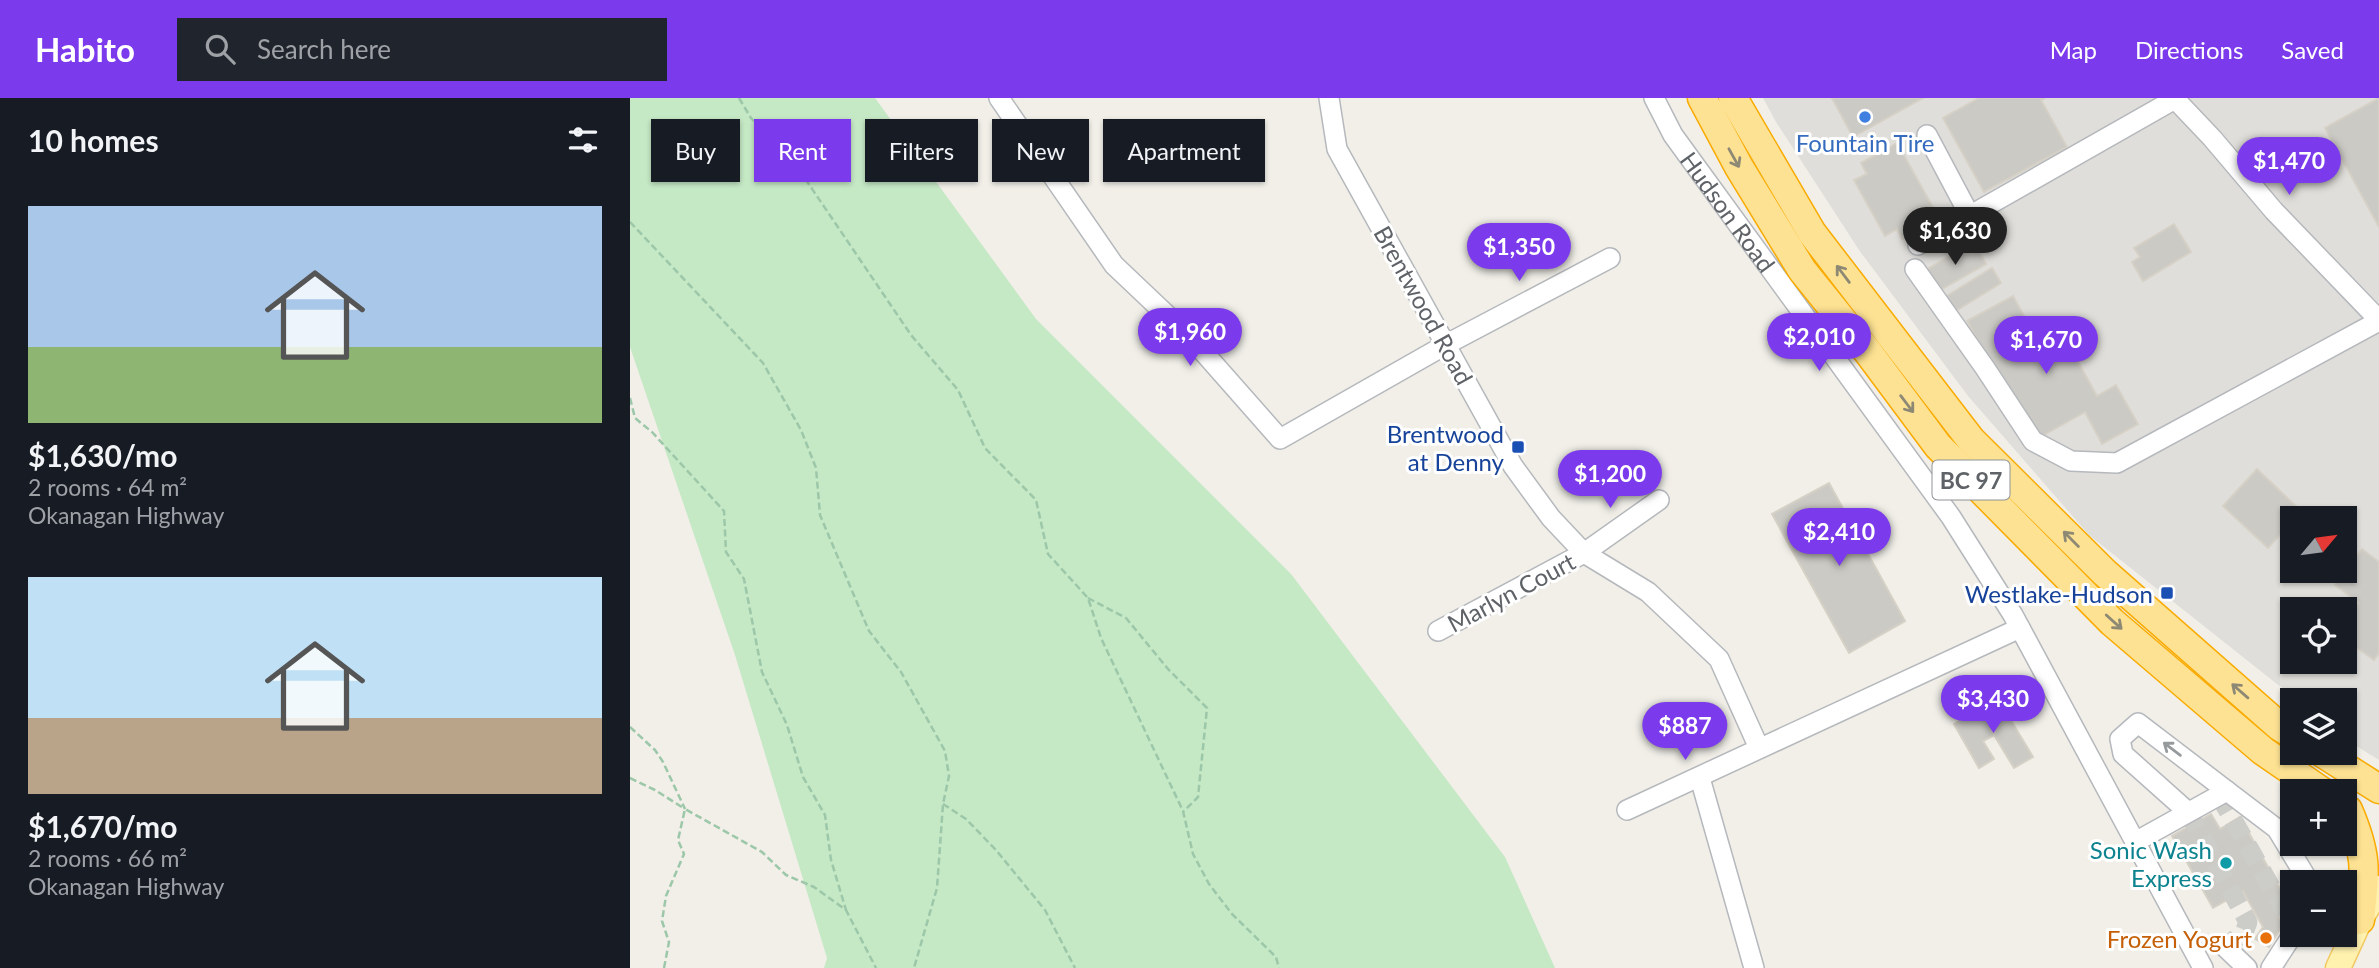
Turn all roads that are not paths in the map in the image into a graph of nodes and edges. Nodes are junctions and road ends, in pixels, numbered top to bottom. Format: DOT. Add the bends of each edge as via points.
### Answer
graph roads {
  1 [pos="999,98"];
  2 [pos="1329,98"];
  3 [pos="1654,98"];
  4 [pos="1702,98"];
  5 [pos="1733,98"];
  6 [pos="2174,99"];
  7 [pos="1927,135"];
  8 [pos="1970,215"];
  9 [pos="1918,245"];
  10 [pos="1610,258"];
  11 [pos="1915,269"];
  12 [pos="2379,320"];
  13 [pos="1447,344"];
  14 [pos="1659,500"];
  15 [pos="1584,553"];
  16 [pos="2020,628"];
  17 [pos="1438,631"];
  18 [pos="2280,727"];
  19 [pos="1759,748"];
  20 [pos="2342,765"];
  21 [pos="1700,778"];
  22 [pos="2303,779"];
  23 [pos="2377,787"];
  24 [pos="2227,791"];
  25 [pos="1627,810"];
  26 [pos="2188,812"];
  27 [pos="2357,816"];
  28 [pos="2379,830"];
  29 [pos="2357,832"];
  30 [pos="2135,842"];
  31 [pos="2302,870"];
  32 [pos="2378,892"];
  33 [pos="2360,920"];
  34 [pos="2224,946"];
  35 [pos="2285,947"];
  36 [pos="1754,968"];
  37 [pos="2203,968"];
  38 [pos="2247,968"];
  39 [pos="2271,968"];
  40 [pos="2338,968"];
  1 -- 13 [label="street" via="1114,265 1191,338 1280,439"];
  2 -- 13 [label="street, Brentwood Road" via="1338,149"];
  3 -- 16 [label="street, Hudson Road" via="1673,135 1951,517"];
  4 -- 22 [label="highway, BC 97, one-way" via="1802,270 1938,446 2112,622 2263,751"];
  18 -- 5 [label="highway, BC 97, one-way" via="2105,573 1971,440 1812,233"];
  6 -- 8 [label="street"];
  6 -- 12 [label="street"];
  7 -- 8 [label="street"];
  8 -- 9 [label="street"];
  10 -- 13 [label="street"];
  11 -- 12 [label="street" via="2033,441 2071,461 2117,463"];
  13 -- 15 [label="street, Brentwood Road" via="1513,466"];
  14 -- 15 [label="street, Marlyn Court"];
  15 -- 17 [label="street, Marlyn Court"];
  15 -- 19 [label="street, Brentwood Road" via="1648,592 1719,659"];
  16 -- 19 [label="street"];
  16 -- 30 [label="street, Hudson Road"];
  19 -- 21 [label="street"];
  20 -- 23 [label="highway"];
  21 -- 25 [label="street"];
  21 -- 36 [label="street"];
  24 -- 26 [label="street"];
  24 -- 26 [label="street, one-way" via="2138,723 2120,739 2123,754"];
  24 -- 31 [label="street" via="2277,829"];
  26 -- 30 [label="street"];
  27 -- 28 [label="highway"];
  29 -- 33 [label="highway" via="2365,862"];
  30 -- 37 [label="street, Hudson Road"];
  32 -- 33 [label="main road"];
  33 -- 40 [label="main road"];
  34 -- 38 [label="street"];
  35 -- 39 [label="street"];
}
